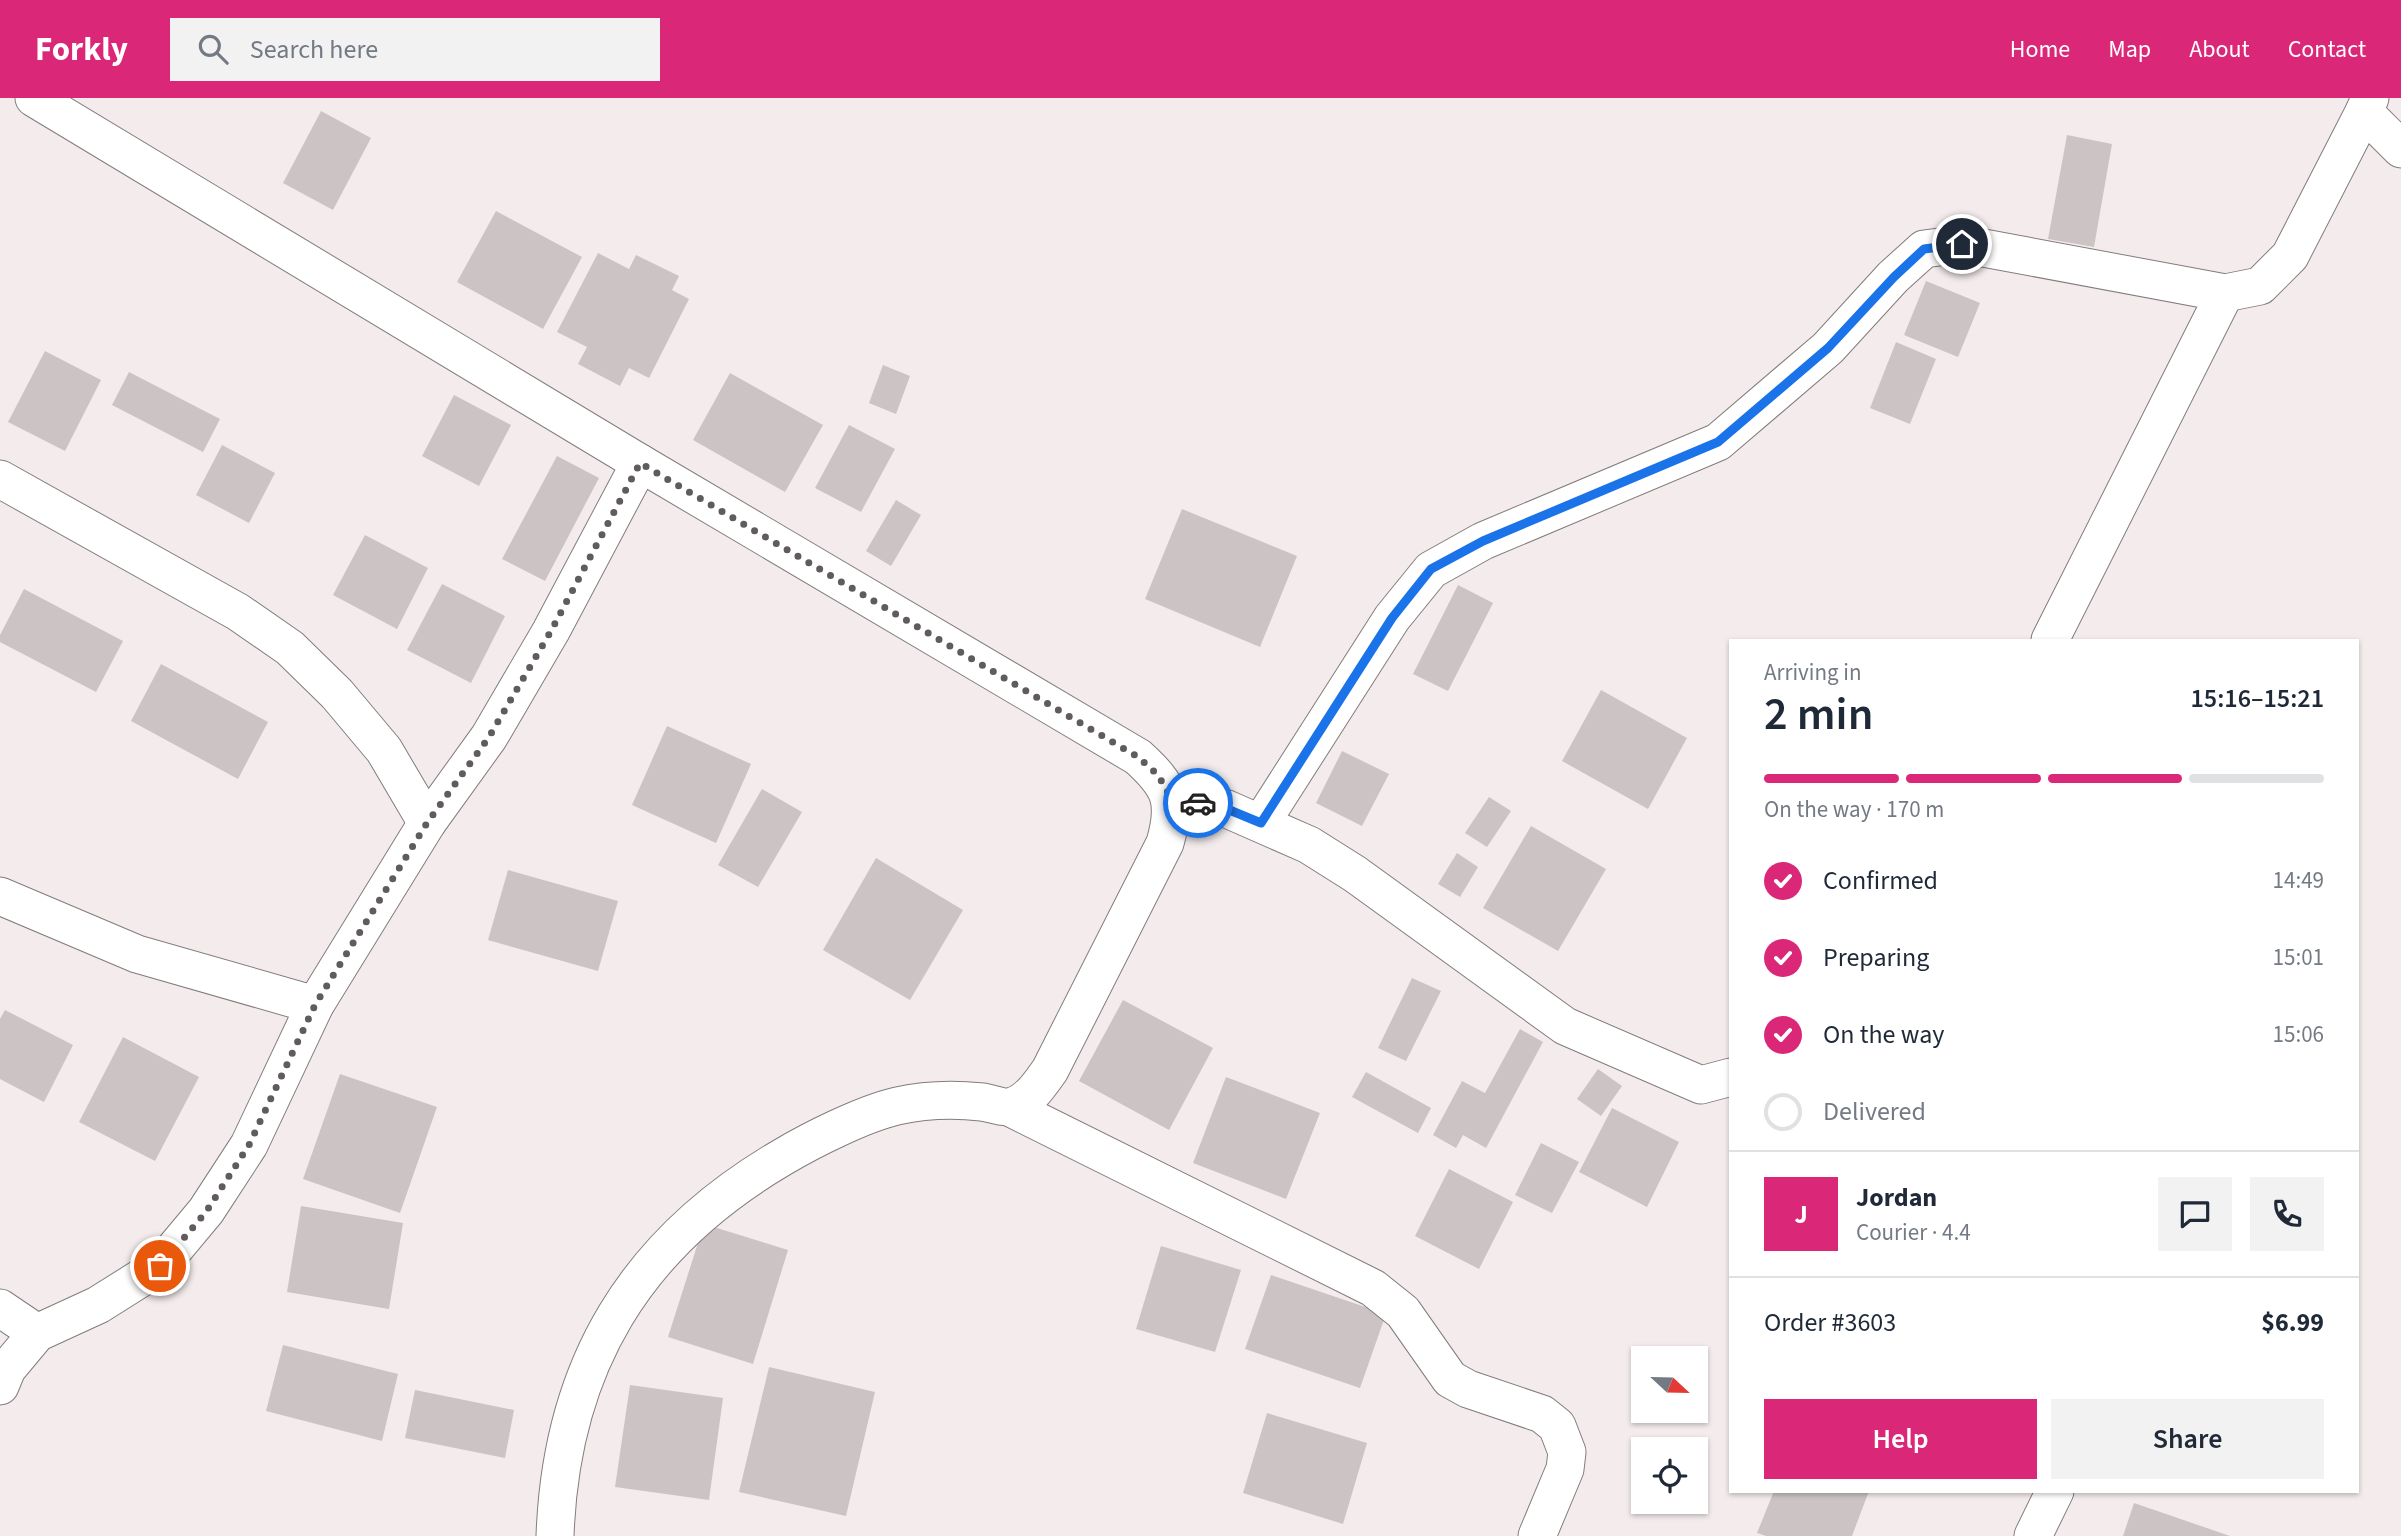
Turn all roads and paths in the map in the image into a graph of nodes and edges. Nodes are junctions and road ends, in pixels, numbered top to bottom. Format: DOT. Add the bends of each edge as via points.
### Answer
graph roads {
  1 [pos="34,98"];
  2 [pos="2367,105"];
  3 [pos="2401,149"];
  4 [pos="2225,293"];
  5 [pos="640,463"];
  6 [pos="0,479"];
  7 [pos="2051,639"];
  8 [pos="1171,798"];
  9 [pos="427,823"];
  10 [pos="1261,823"];
  11 [pos="0,896"];
  12 [pos="315,1005"];
  13 [pos="1729,1078"];
  14 [pos="1011,1108"];
  15 [pos="0,1308"];
  16 [pos="37,1333"];
  17 [pos="0,1386"];
  18 [pos="2054,1493"];
  19 [pos="555,1536"];
  20 [pos="1537,1536"];
  21 [pos="2033,1536"];
  1 -- 5 [label="street"];
  2 -- 3 [label="street"];
  2 -- 4 [label="street" via="2290,256 2260,286"];
  4 -- 7 [label="street"];
  4 -- 10 [label="street" via="1962,244 1924,249 1828,348 1718,442 1483,541 1431,569 1392,618"];
  5 -- 8 [label="street" via="1138,757 1158,775"];
  5 -- 9 [label="street" via="489,737"];
  6 -- 9 [label="street" via="238,611 290,648 384,750"];
  8 -- 10 [label="street" via="1227,809"];
  8 -- 14 [label="street" via="1172,818 1165,843 1050,1070 1032,1095"];
  9 -- 12 [label="street"];
  10 -- 13 [label="street" via="1355,874 1564,1026 1701,1085"];
  11 -- 12 [label="street" via="136,954"];
  12 -- 16 [label="street" via="249,1145 206,1212 160,1266 98,1305"];
  14 -- 19 [label="street" via="949,1100 896,1106 806,1143 734,1185 657,1255 614,1314 582,1384 566,1438"];
  14 -- 20 [label="street" via="1373,1288 1402,1312 1450,1379 1542,1414 1564,1439 1567,1452 1565,1469"];
  15 -- 16 [label="street"];
  16 -- 17 [label="street" via="7,1369"];
  18 -- 21 [label="street"];
}
